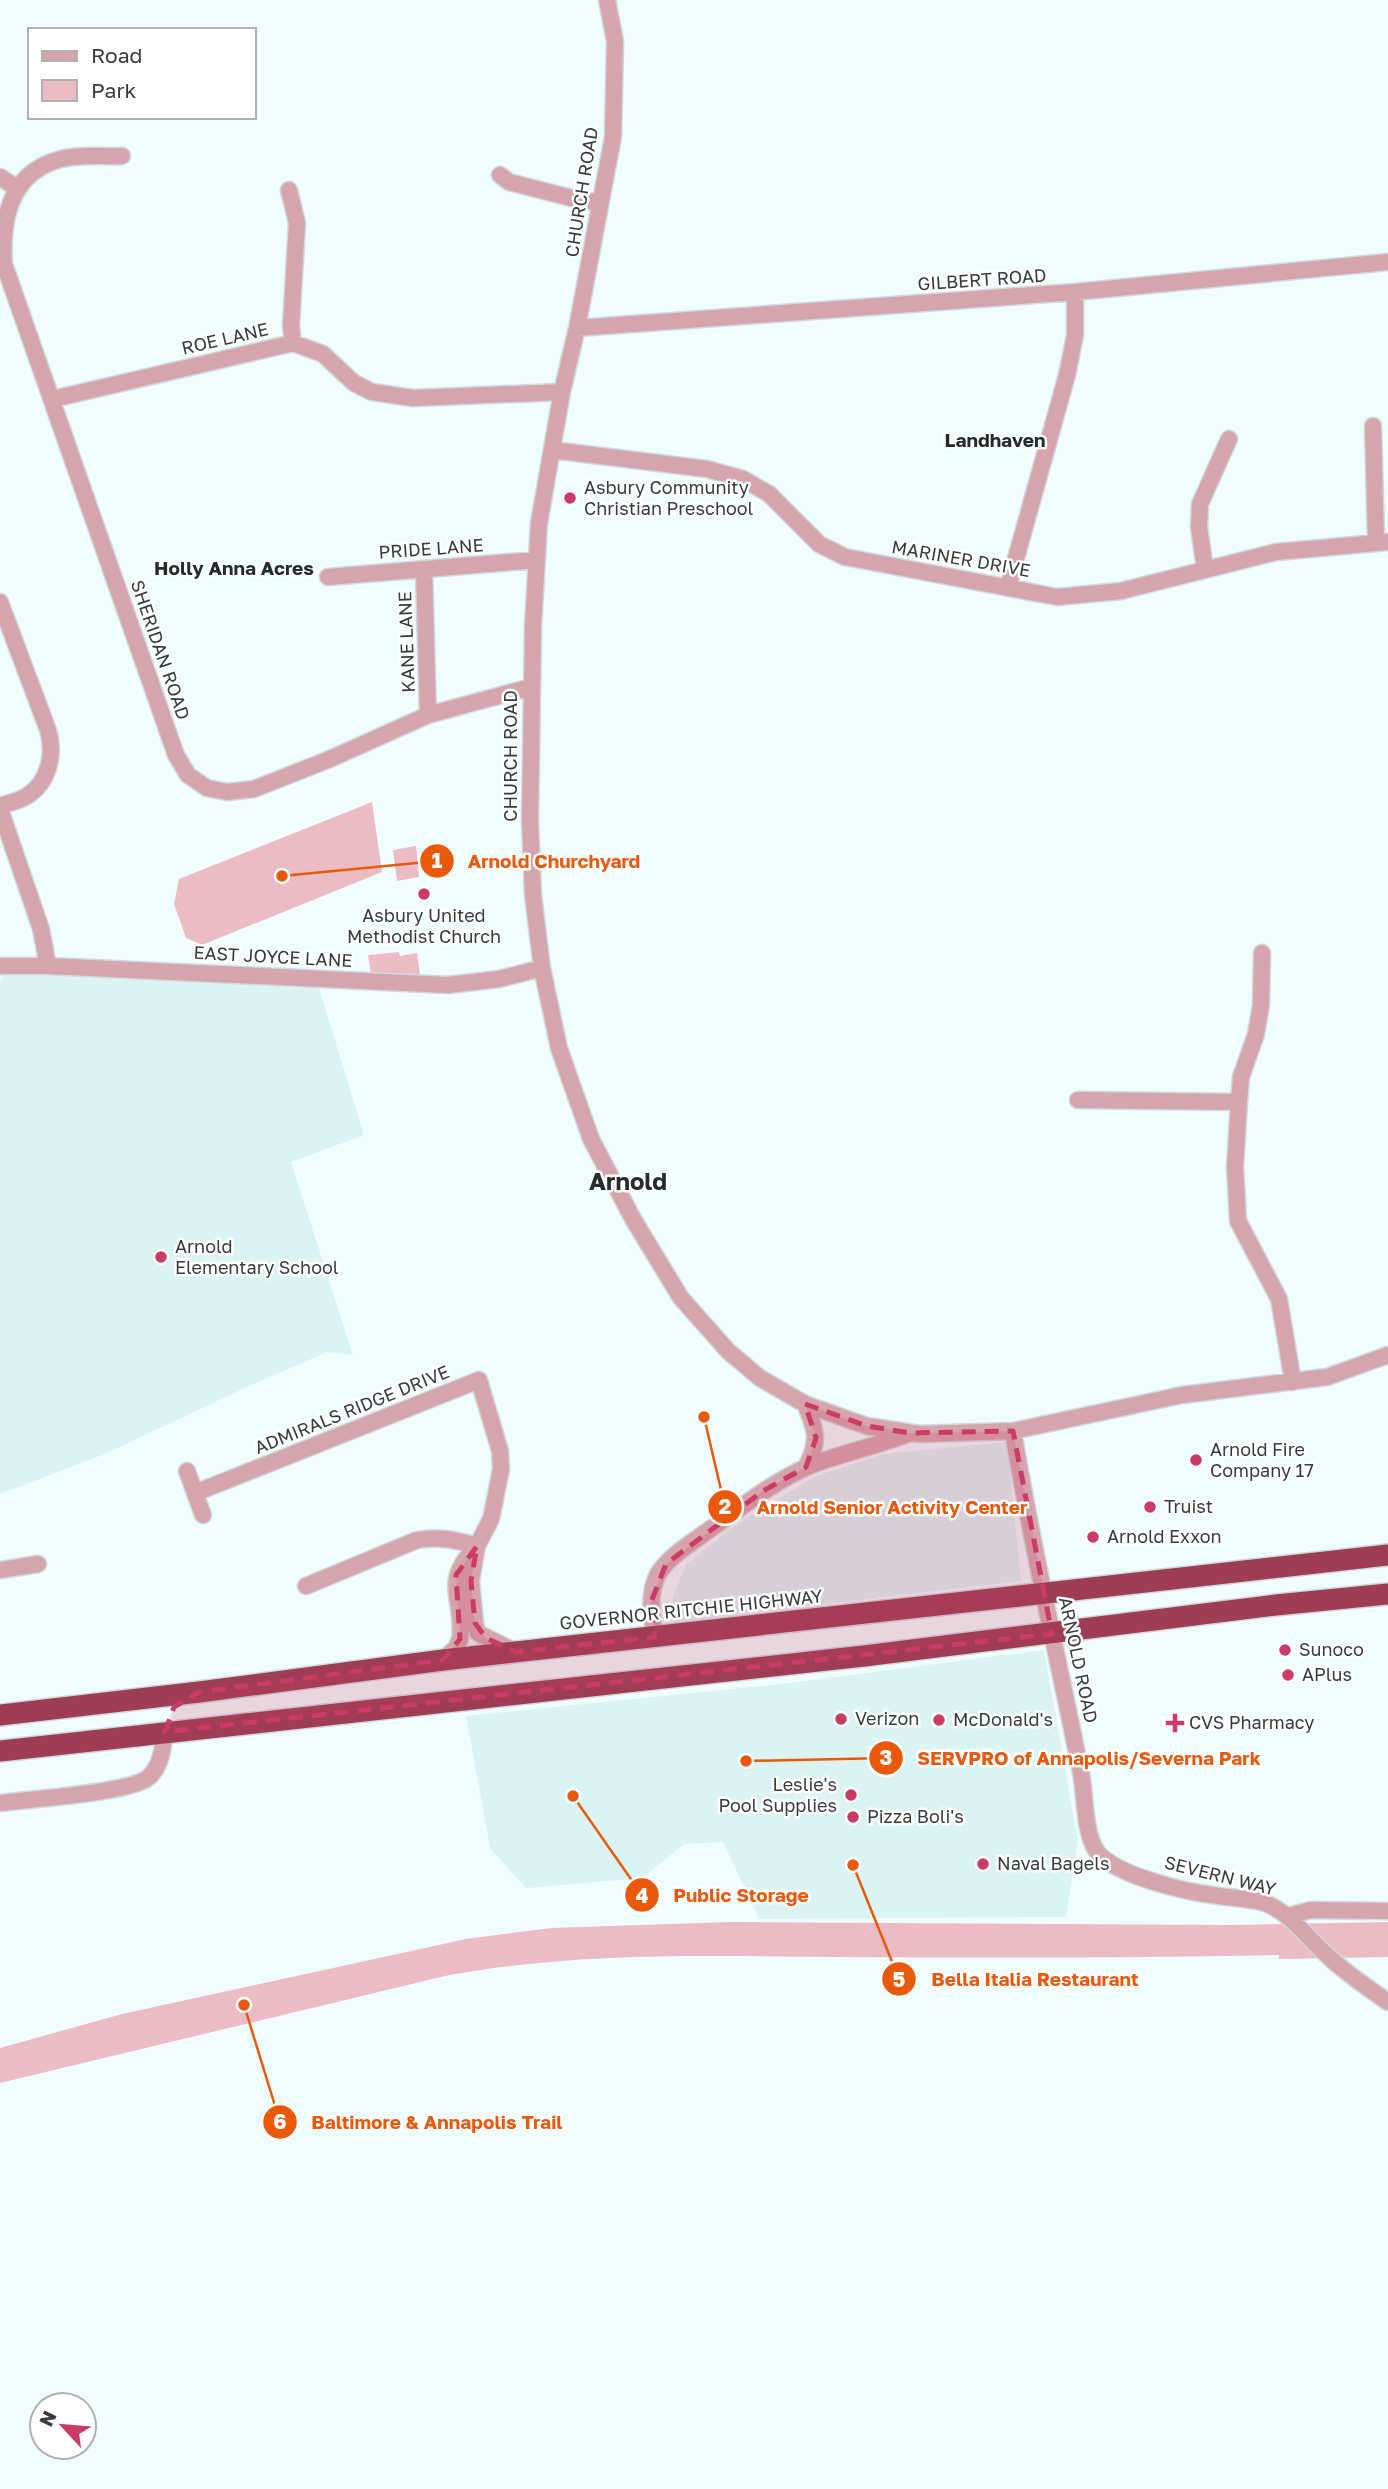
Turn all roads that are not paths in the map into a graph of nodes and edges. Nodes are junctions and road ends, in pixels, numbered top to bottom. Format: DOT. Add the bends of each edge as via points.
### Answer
graph roads {
  1 [pos="607,0"];
  2 [pos="122,156"];
  3 [pos="500,175"];
  4 [pos="0,177"];
  5 [pos="18,189"];
  6 [pos="289,190"];
  7 [pos="601,202"];
  8 [pos="1388,262"];
  9 [pos="1075,292"];
  10 [pos="578,328"];
  11 [pos="293,343"];
  12 [pos="562,392"];
  13 [pos="52,399"];
  14 [pos="1373,426"];
  15 [pos="1229,439"];
  16 [pos="552,450"];
  17 [pos="1382,542"];
  18 [pos="536,560"];
  19 [pos="424,569"];
  20 [pos="1205,569"];
  21 [pos="328,576"];
  22 [pos="1008,587"];
  23 [pos="0,602"];
  24 [pos="531,687"];
  25 [pos="428,715"];
  26 [pos="0,807"];
  27 [pos="1262,953"];
  28 [pos="48,966"];
  29 [pos="0,967"];
  30 [pos="542,968"];
  31 [pos="1078,1100"];
  32 [pos="1239,1102"];
  33 [pos="1388,1355"];
  34 [pos="1293,1382"];
  35 [pos="805,1404"];
  36 [pos="1013,1431"];
  37 [pos="910,1433"];
  38 [pos="806,1467"];
  39 [pos="187,1471"];
  40 [pos="195,1493"];
  41 [pos="203,1515"];
  42 [pos="477,1546"];
  43 [pos="1388,1555"];
  44 [pos="38,1564"];
  45 [pos="0,1570"];
  46 [pos="306,1586"];
  47 [pos="1044,1594"];
  48 [pos="1388,1594"];
  49 [pos="1052,1633"];
  50 [pos="655,1637"];
  51 [pos="516,1652"];
  52 [pos="443,1660"];
  53 [pos="199,1692"];
  54 [pos="0,1715"];
  55 [pos="165,1732"];
  56 [pos="0,1751"];
  57 [pos="0,1803"];
  58 [pos="1136,1874"];
  59 [pos="1388,1911"];
  60 [pos="1288,1916"];
  61 [pos="1388,2002"];
  1 -- 7 [label="street, CHURCH ROAD" via="615,41 615,92 613,137"];
  2 -- 5 [label="street, SHERIDAN ROAD" via="59,159 27,178"];
  3 -- 7 [label="street" via="509,182"];
  4 -- 5 [label="street"];
  5 -- 13 [label="street, SHERIDAN ROAD" via="3,225 4,264"];
  6 -- 11 [label="street" via="297,223"];
  7 -- 10 [label="street, CHURCH ROAD"];
  8 -- 9 [label="street, GILBERT ROAD"];
  9 -- 10 [label="street, GILBERT ROAD"];
  9 -- 22 [label="street" via="1075,335 1067,374"];
  10 -- 12 [label="street, CHURCH ROAD"];
  11 -- 12 [label="street, ROE LANE" via="323,354 354,383 372,392 413,398"];
  11 -- 13 [label="street, ROE LANE"];
  12 -- 16 [label="street, CHURCH ROAD"];
  13 -- 25 [label="street, SHERIDAN ROAD" via="176,755 188,775 207,788 227,792 254,789"];
  14 -- 17 [label="street"];
  15 -- 20 [label="street" via="1200,504"];
  16 -- 18 [label="street, CHURCH ROAD"];
  16 -- 22 [label="street, MARINER DRIVE" via="707,469 743,479 769,494 818,544 845,556"];
  17 -- 20 [label="street, MARINER DRIVE" via="1276,552"];
  18 -- 19 [label="street, PRIDE LANE"];
  18 -- 24 [label="street, CHURCH ROAD"];
  19 -- 21 [label="street, PRIDE LANE"];
  19 -- 25 [label="street, KANE LANE"];
  20 -- 22 [label="street, MARINER DRIVE" via="1121,591 1057,597"];
  23 -- 26 [label="street" via="52,751 47,772 35,789"];
  24 -- 25 [label="street, SHERIDAN ROAD"];
  24 -- 30 [label="street, CHURCH ROAD" via="530,820"];
  26 -- 28 [label="street" via="41,929"];
  27 -- 32 [label="street" via="1261,1005 1241,1077"];
  28 -- 29 [label="street, EAST JOYCE LANE"];
  28 -- 30 [label="street, EAST JOYCE LANE" via="448,985"];
  30 -- 35 [label="street, CHURCH ROAD" via="573,1093 591,1139 638,1227 681,1298 728,1351 760,1378"];
  31 -- 32 [label="street"];
  32 -- 34 [label="street" via="1238,1221 1279,1299"];
  33 -- 34 [label="street" via="1327,1377"];
  34 -- 36 [label="street" via="1182,1395"];
  35 -- 37 [label="street, CHURCH ROAD" via="867,1426"];
  35 -- 38 [label="street" via="816,1438"];
  36 -- 37 [label="street"];
  36 -- 47 [label="street, ARNOLD ROAD"];
  37 -- 38 [label="street"];
  38 -- 50 [label="street" via="763,1492 666,1564 652,1595"];
  39 -- 40 [label="street"];
  40 -- 41 [label="street"];
  40 -- 42 [label="street, ADMIRALS RIDGE DRIVE" via="479,1380 501,1469 491,1519"];
  42 -- 46 [label="street" via="450,1539 417,1540"];
  42 -- 51 [label="street, ADMIRALS RIDGE DRIVE" via="471,1581 478,1633"];
  42 -- 52 [label="street, ADMIRALS RIDGE DRIVE" via="456,1575 460,1639"];
  43 -- 47 [label="highway, GOVERNOR RITCHIE HIGHWAY"];
  44 -- 45 [label="street"];
  47 -- 49 [label="street, ARNOLD ROAD"];
  47 -- 50 [label="highway, GOVERNOR RITCHIE HIGHWAY"];
  48 -- 49 [label="highway"];
  49 -- 55 [label="highway"];
  49 -- 58 [label="street, ARNOLD ROAD" via="1092,1844 1102,1858"];
  50 -- 51 [label="highway, GOVERNOR RITCHIE HIGHWAY"];
  51 -- 52 [label="highway, GOVERNOR RITCHIE HIGHWAY"];
  52 -- 53 [label="highway, GOVERNOR RITCHIE HIGHWAY"];
  53 -- 54 [label="highway, GOVERNOR RITCHIE HIGHWAY"];
  53 -- 55 [label="highway" via="174,1707 166,1717"];
  55 -- 56 [label="highway"];
  55 -- 57 [label="street" via="156,1768 137,1785"];
  58 -- 60 [label="street, SEVERN WAY" via="1191,1891 1264,1903"];
  59 -- 60 [label="street" via="1311,1910"];
  60 -- 61 [label="street, SEVERN WAY" via="1329,1958"];
}
